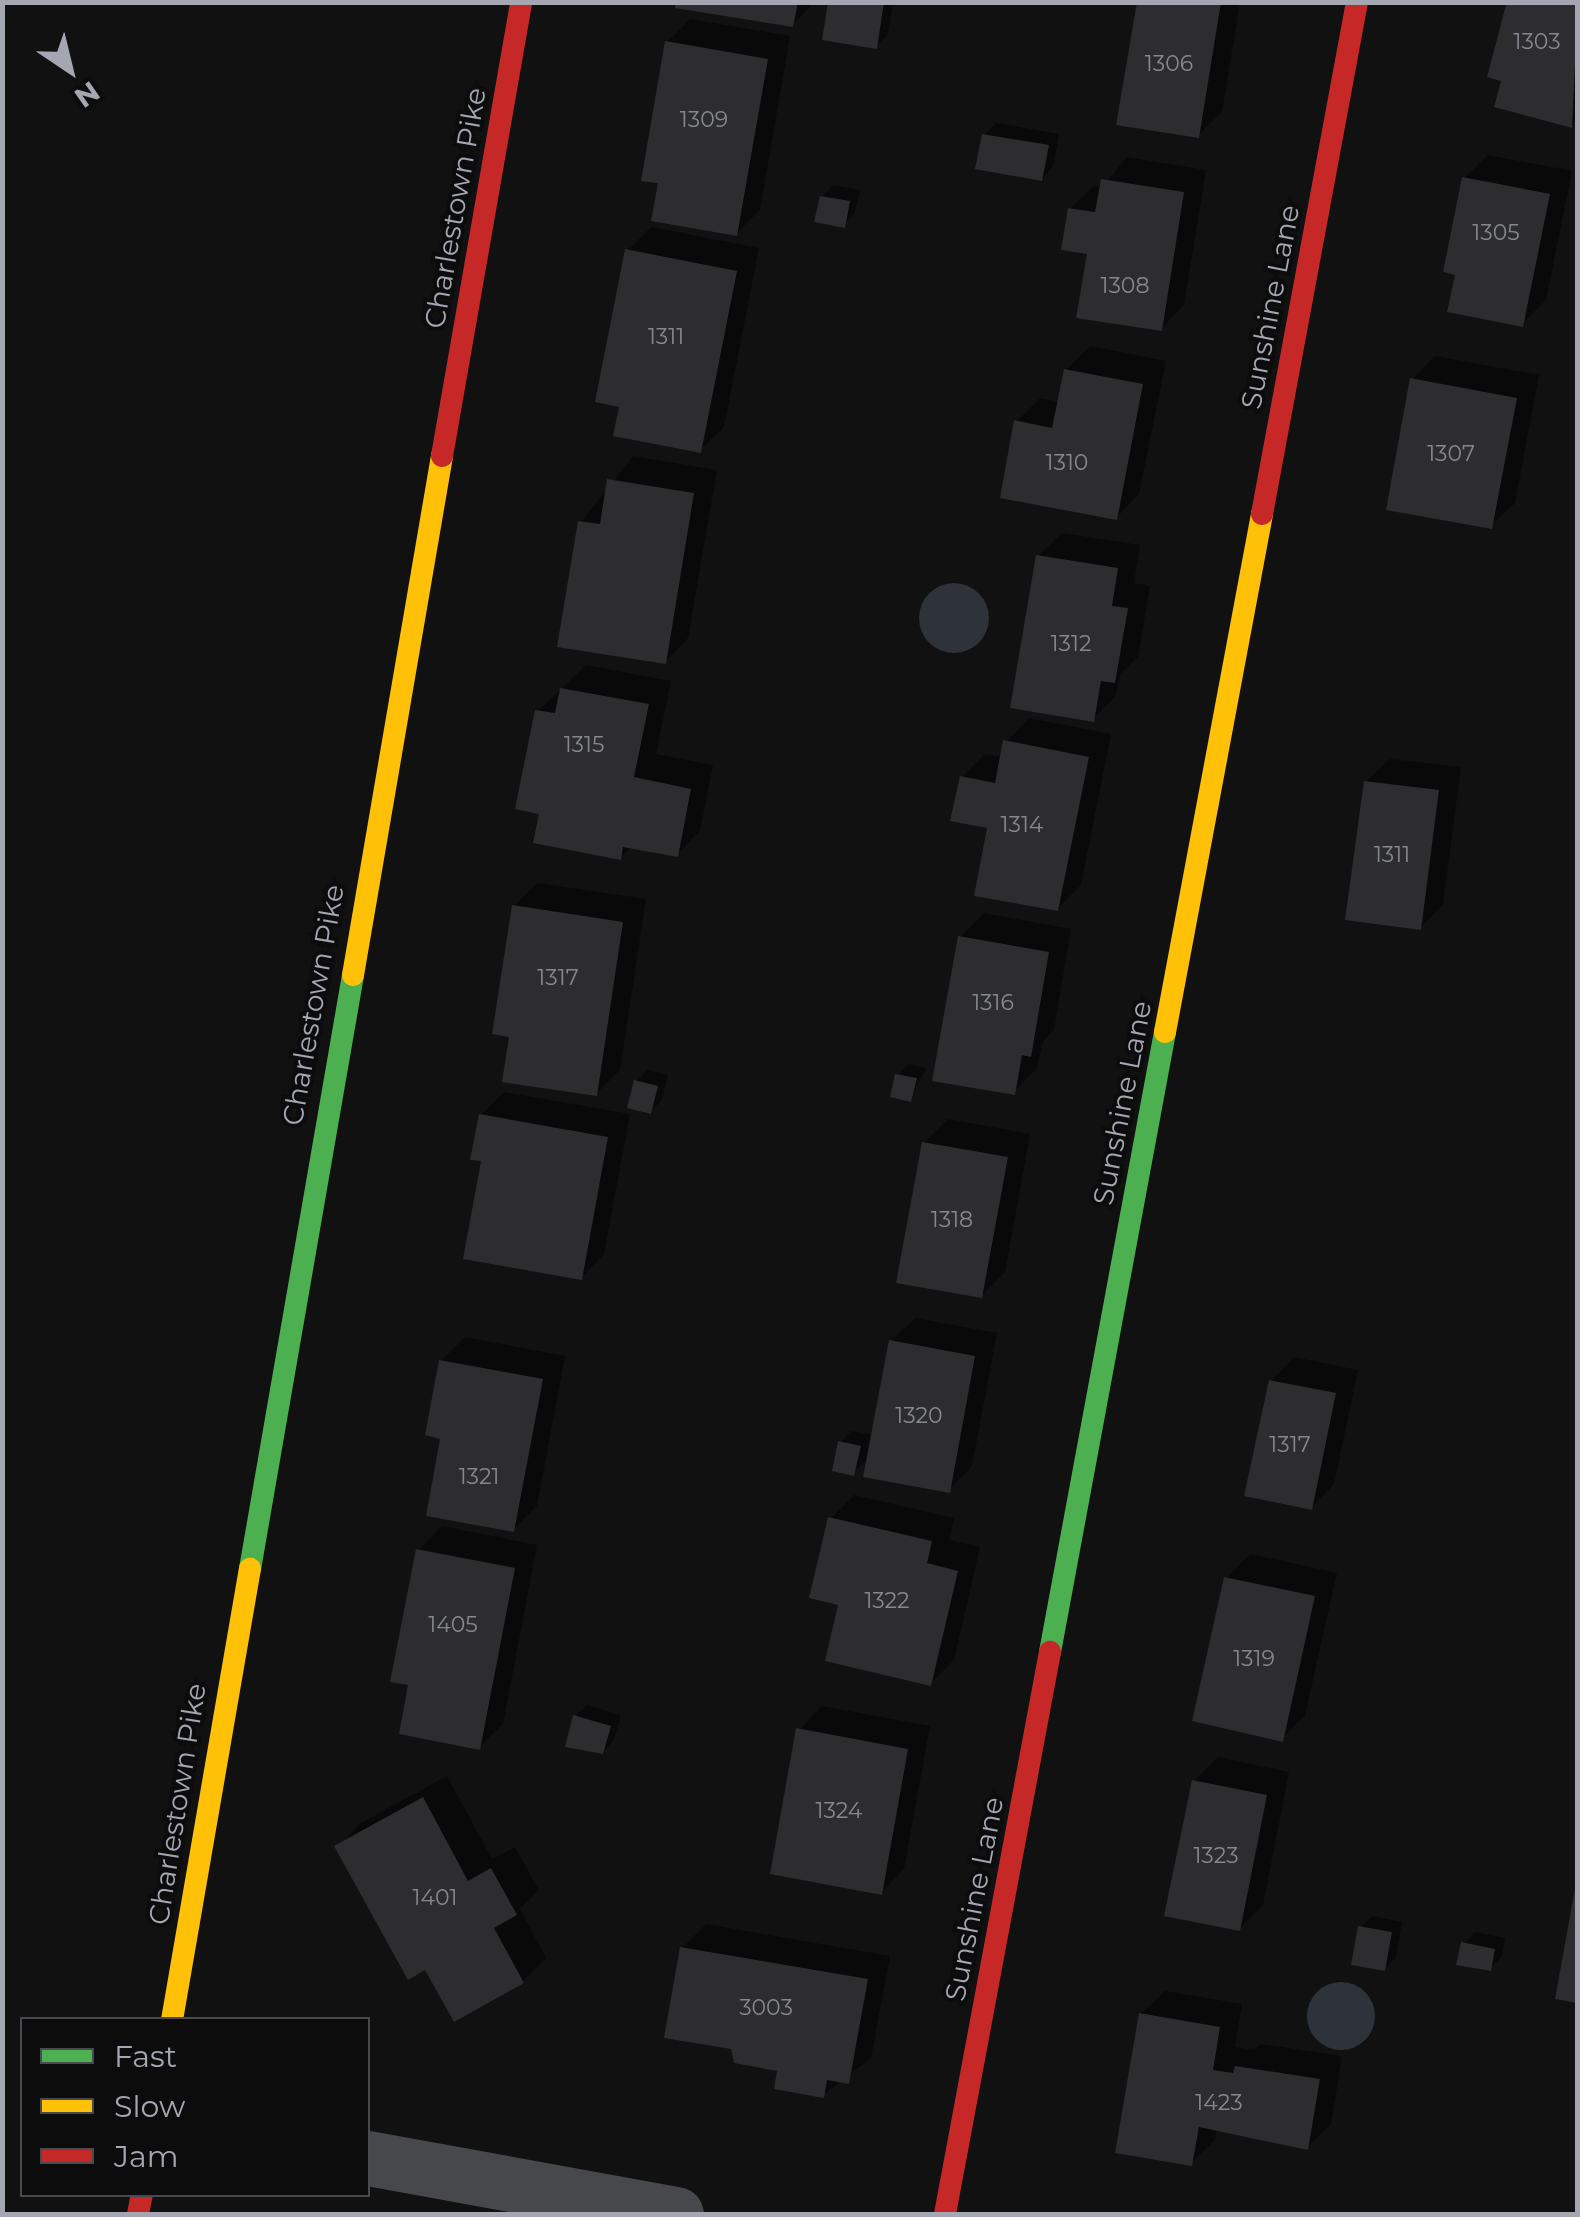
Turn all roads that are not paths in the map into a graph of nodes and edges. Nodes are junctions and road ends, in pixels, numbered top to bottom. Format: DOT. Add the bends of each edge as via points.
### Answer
graph roads {
  1 [pos="520,2"];
  2 [pos="1357,2"];
  3 [pos="172,2017"];
  4 [pos="370,2158"];
  5 [pos="676,2214"];
  6 [pos="945,2214"];
  1 -- 3 [label="street, Charlestown Pike"];
  2 -- 6 [label="street, Sunshine Lane"];
  4 -- 5 [label="street"];
}
